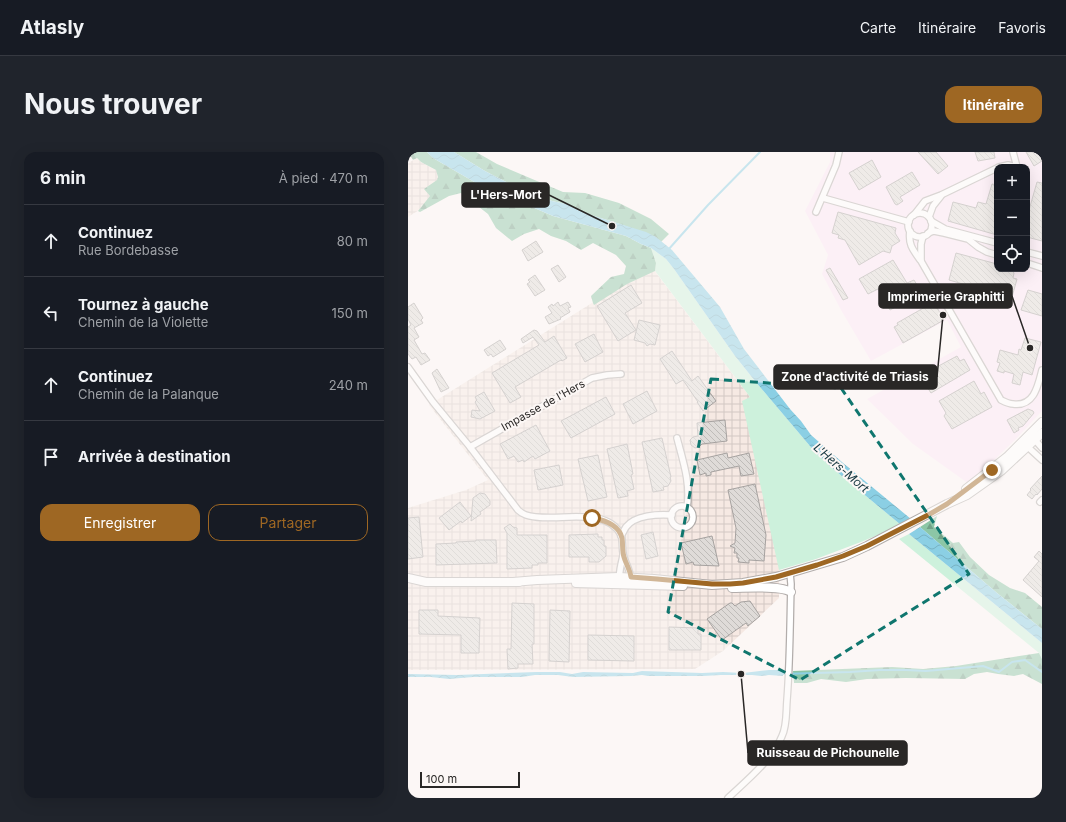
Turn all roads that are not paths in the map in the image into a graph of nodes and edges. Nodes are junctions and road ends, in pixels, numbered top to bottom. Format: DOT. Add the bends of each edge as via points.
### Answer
graph roads {
  1 [pos="839,152"];
  2 [pos="1013,152"];
  3 [pos="1016,164"];
  4 [pos="994,170"];
  5 [pos="941,195"];
  6 [pos="823,198"];
  7 [pos="816,212"];
  8 [pos="914,215"];
  9 [pos="930,219"];
  10 [pos="908,222"];
  11 [pos="910,231"];
  12 [pos="926,235"];
  13 [pos="994,242"];
  14 [pos="1030,253"];
  15 [pos="994,254"];
  16 [pos="1042,256"];
  17 [pos="921,260"];
  18 [pos="1030,265"];
  19 [pos="1042,268"];
  20 [pos="408,367"];
  21 [pos="1042,370"];
  22 [pos="620,374"];
  23 [pos="1042,422"];
  24 [pos="1042,433"];
  25 [pos="678,438"];
  26 [pos="1035,440"];
  27 [pos="1027,442"];
  28 [pos="470,447"];
  29 [pos="1042,448"];
  30 [pos="1042,460"];
  31 [pos="687,508"];
  32 [pos="672,515"];
  33 [pos="621,536"];
  34 [pos="623,555"];
  35 [pos="790,573"];
  36 [pos="619,577"];
  37 [pos="631,577"];
  38 [pos="408,578"];
  39 [pos="513,582"];
  40 [pos="712,584"];
  41 [pos="624,585"];
  42 [pos="703,587"];
  43 [pos="791,592"];
  44 [pos="728,798"];
  1 -- 6 [label="street"];
  2 -- 3 [label="street"];
  4 -- 5 [label="street"];
  5 -- 8 [label="street" via="925,202"];
  5 -- 9 [label="street" via="933,206"];
  6 -- 7 [label="street"];
  6 -- 10 [label="street"];
  8 -- 9 [label="street" via="925,214"];
  8 -- 10 [label="street"];
  9 -- 12 [label="street" via="932,228"];
  9 -- 13 [label="street" via="945,228"];
  10 -- 11 [label="street"];
  11 -- 12 [label="street" via="918,236"];
  11 -- 17 [label="street" via="911,246"];
  12 -- 15 [label="street" via="934,232 968,239"];
  12 -- 17 [label="street" via="920,244"];
  14 -- 16 [label="street"];
  17 -- 21 [label="street" via="1001,400 1012,404 1022,404 1030,400 1036,391"];
  18 -- 19 [label="street"];
  20 -- 28 [label="street"];
  22 -- 28 [label="street, Impasse de l'Hers" via="592,378"];
  23 -- 27 [label="street"];
  24 -- 26 [label="street"];
  25 -- 31 [label="street" via="688,482"];
  26 -- 27 [label="street"];
  26 -- 29 [label="street"];
  27 -- 30 [label="street"];
  27 -- 35 [label="street" via="947,504 930,514 867,546"];
  28 -- 33 [label="street" via="518,510 526,515 603,520 610,523"];
  31 -- 32 [label="street" via="676,509"];
  31 -- 32 [label="street" via="693,515 688,527 678,527 674,524"];
  32 -- 33 [label="street" via="659,514 635,520 624,529"];
  33 -- 34 [label="street"];
  34 -- 36 [label="street"];
  34 -- 37 [label="street"];
  35 -- 40 [label="street" via="743,583"];
  35 -- 43 [label="street"];
  36 -- 37 [label="street"];
  36 -- 39 [label="street"];
  36 -- 41 [label="street"];
  37 -- 40 [label="street"];
  37 -- 41 [label="street"];
  38 -- 39 [label="street" via="426,582"];
  39 -- 41 [label="street"];
  40 -- 42 [label="street"];
  41 -- 42 [label="street"];
  42 -- 43 [label="street" via="776,588"];
  43 -- 44 [label="street" via="789,679 783,736 760,768"];
}
